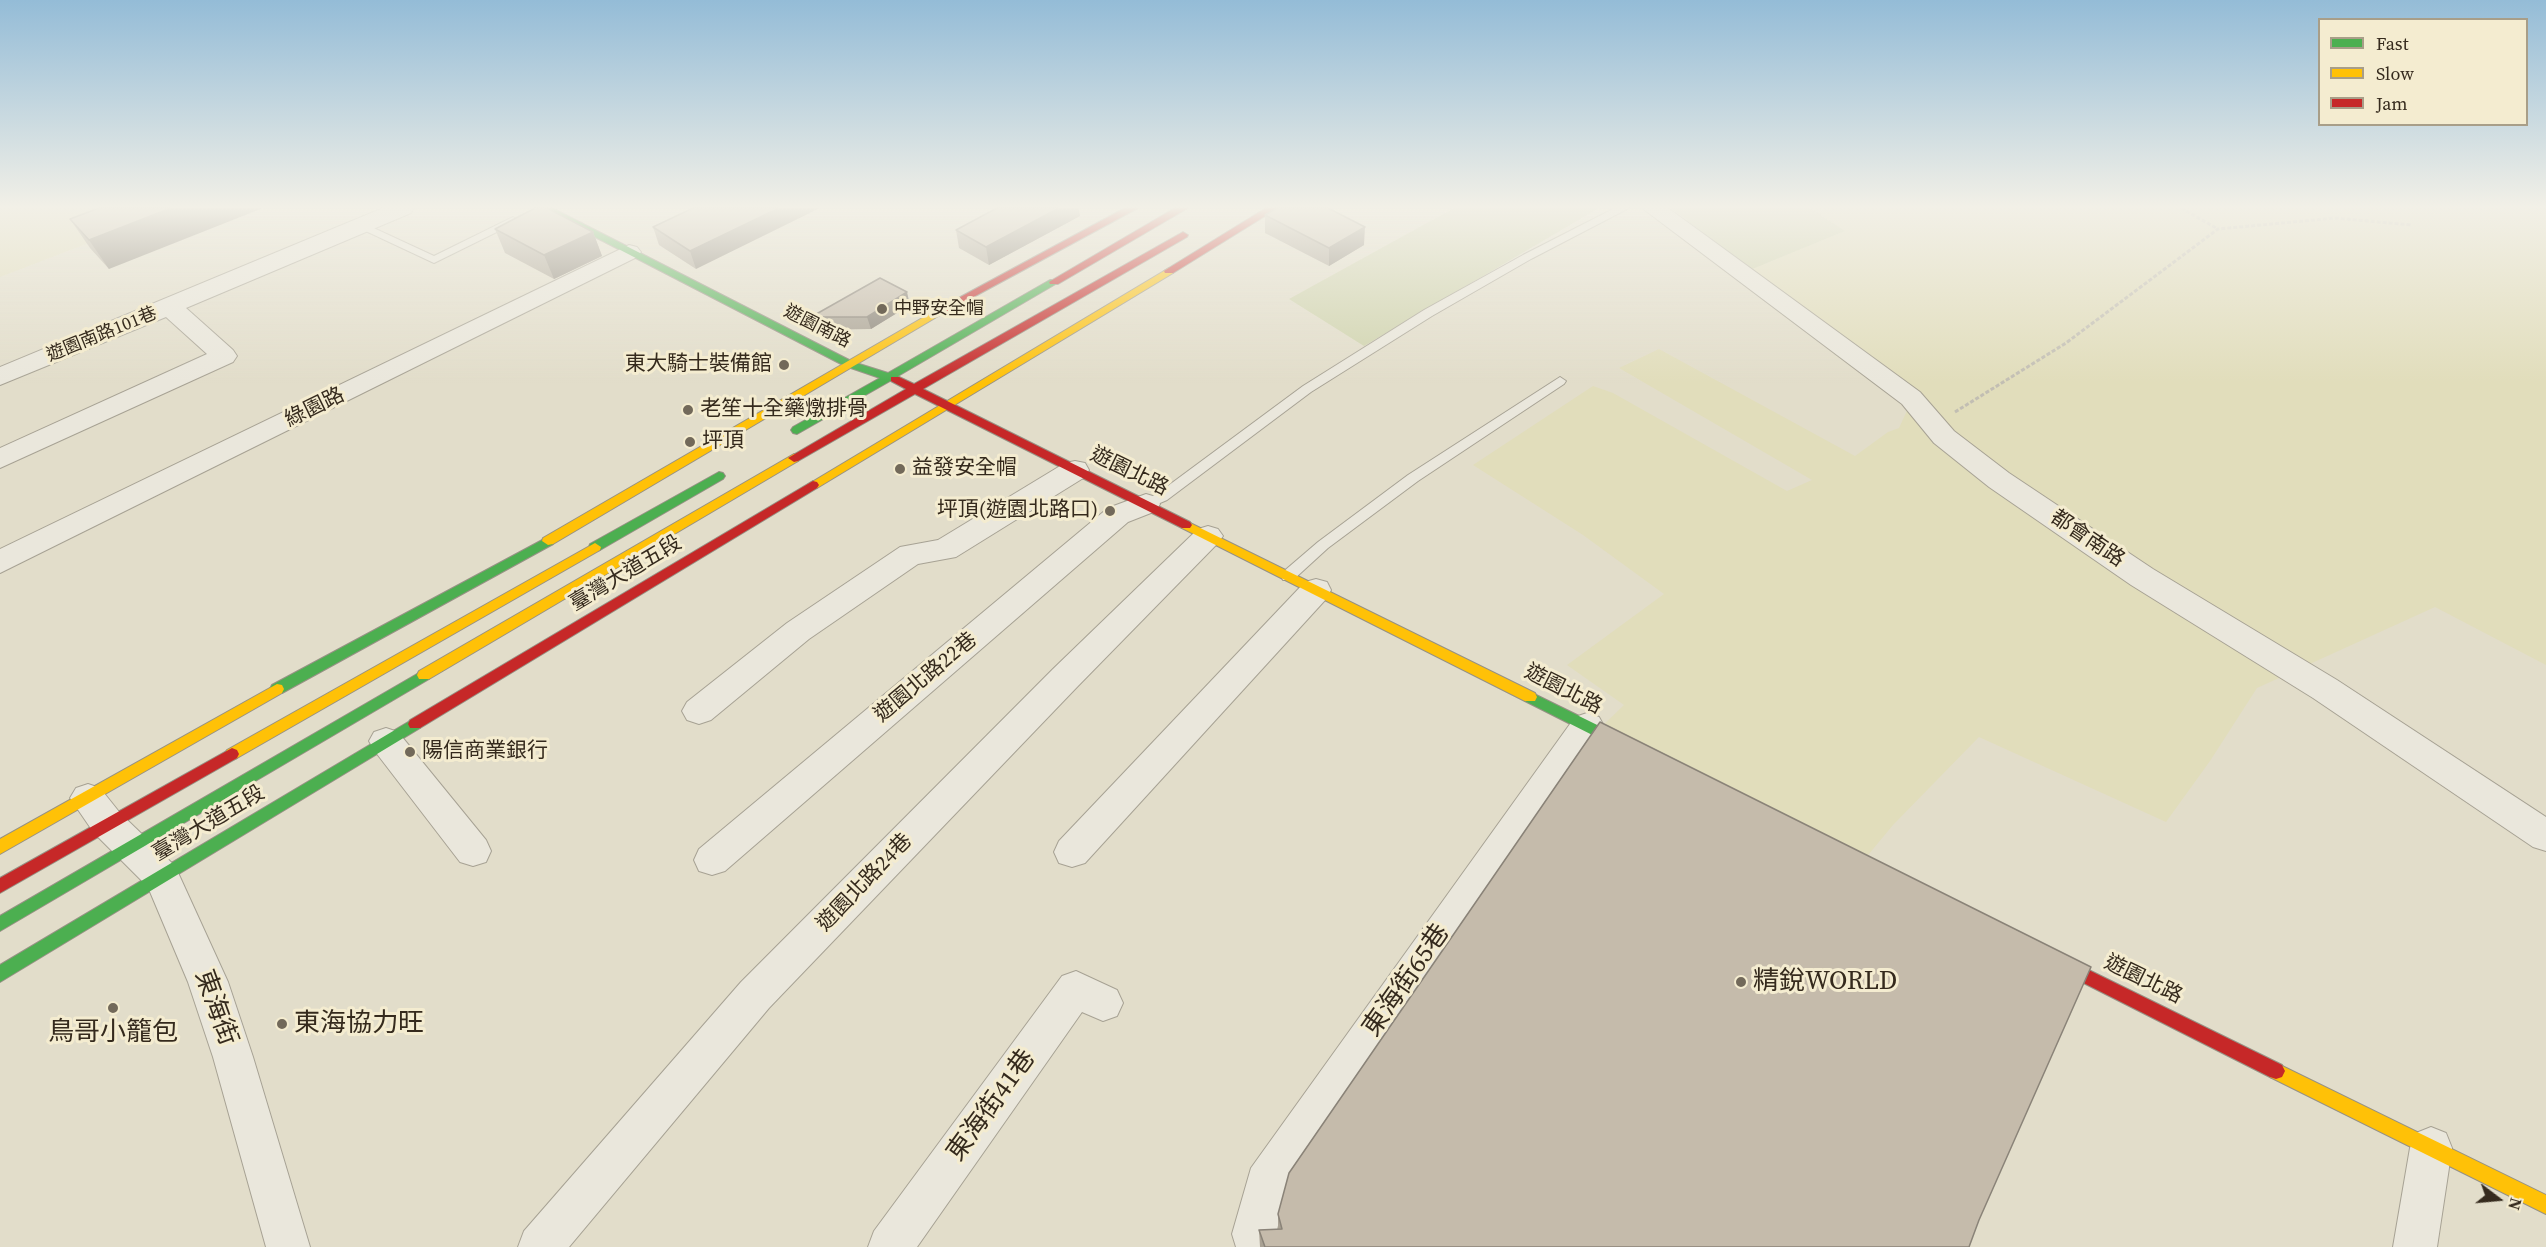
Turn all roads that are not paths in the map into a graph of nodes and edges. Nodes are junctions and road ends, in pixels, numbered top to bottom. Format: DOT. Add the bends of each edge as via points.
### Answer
graph roads {
  1 [pos="266,266"];
  2 [pos="600,266"];
  3 [pos="657,266"];
  4 [pos="1023,266"];
  5 [pos="1082,266"];
  6 [pos="1129,266"];
  7 [pos="1177,266"];
  8 [pos="1511,266"];
  9 [pos="1732,266"];
  10 [pos="170,307"];
  11 [pos="849,364"];
  12 [pos="0,377"];
  13 [pos="890,377"];
  14 [pos="1560,381"];
  15 [pos="916,390"];
  16 [pos="947,406"];
  17 [pos="788,436"];
  18 [pos="0,459"];
  19 [pos="736,466"];
  20 [pos="1075,470"];
  21 [pos="1146,504"];
  22 [pos="1208,536"];
  23 [pos="0,562"];
  24 [pos="1302,583"];
  25 [pos="699,711"];
  26 [pos="1587,726"];
  27 [pos="386,741"];
  28 [pos="1647,756"];
  29 [pos="109,823"];
  30 [pos="2546,836"];
  31 [pos="0,847"];
  32 [pos="473,851"];
  33 [pos="1072,852"];
  34 [pos="712,860"];
  35 [pos="162,877"];
  36 [pos="0,886"];
  37 [pos="0,924"];
  38 [pos="2037,951"];
  39 [pos="0,974"];
  40 [pos="1103,1003"];
  41 [pos="2431,1148"];
  42 [pos="2546,1205"];
  43 [pos="288,1247"];
  44 [pos="540,1247"];
  45 [pos="890,1247"];
  46 [pos="1258,1247"];
  47 [pos="2415,1247"];
  1 -- 10 [label="street, 遊園南路101巷"];
  2 -- 23 [label="street, 綠園路"];
  3 -- 11 [label="main road, 遊園南路"];
  4 -- 11 [label="main road, 臺灣大道五段"];
  5 -- 13 [label="main road"];
  6 -- 15 [label="main road, 臺灣大道五段"];
  7 -- 16 [label="main road, 臺灣大道五段"];
  8 -- 21 [label="lane" via="1306,389 1162,497"];
  9 -- 30 [label="street, 都會南路" via="1911,398 1944,437 2000,480 2142,577 2325,689"];
  10 -- 12 [label="street, 遊園南路101巷"];
  10 -- 18 [label="street" via="224,356"];
  11 -- 13 [label="main road, 遊園北路"];
  11 -- 29 [label="main road, 臺灣大道五段" via="563,534 293,680"];
  13 -- 15 [label="main road, 遊園北路"];
  13 -- 17 [label="main road"];
  14 -- 24 [label="lane" via="1413,478 1323,545"];
  15 -- 16 [label="main road, 遊園北路"];
  15 -- 29 [label="main road, 臺灣大道五段"];
  16 -- 20 [label="main road, 遊園北路"];
  16 -- 27 [label="main road, 臺灣大道五段"];
  19 -- 29 [label="main road, 臺灣大道五段"];
  20 -- 21 [label="main road, 遊園北路"];
  20 -- 25 [label="street" via="945,550 911,554 798,631"];
  21 -- 22 [label="main road, 遊園北路"];
  21 -- 34 [label="street, 遊園北路22巷" via="1118,515"];
  22 -- 24 [label="main road, 遊園北路"];
  22 -- 44 [label="street, 遊園北路24巷" via="755,995"];
  24 -- 26 [label="main road, 遊園北路"];
  24 -- 33 [label="street"];
  26 -- 28 [label="main road, 遊園北路"];
  26 -- 46 [label="street, 東海街65巷" via="1266,1183 1254,1234"];
  27 -- 32 [label="street"];
  27 -- 35 [label="main road, 臺灣大道五段"];
  29 -- 31 [label="main road, 臺灣大道五段"];
  29 -- 35 [label="street, 東海街"];
  29 -- 36 [label="main road, 臺灣大道五段"];
  29 -- 37 [label="main road, 臺灣大道五段"];
  35 -- 39 [label="main road, 臺灣大道五段"];
  35 -- 43 [label="street, 東海街" via="208,982"];
  38 -- 41 [label="main road, 遊園北路"];
  40 -- 45 [label="street, 東海街41巷" via="1076,989"];
  41 -- 42 [label="main road, 遊園北路"];
  41 -- 47 [label="street"];
}
